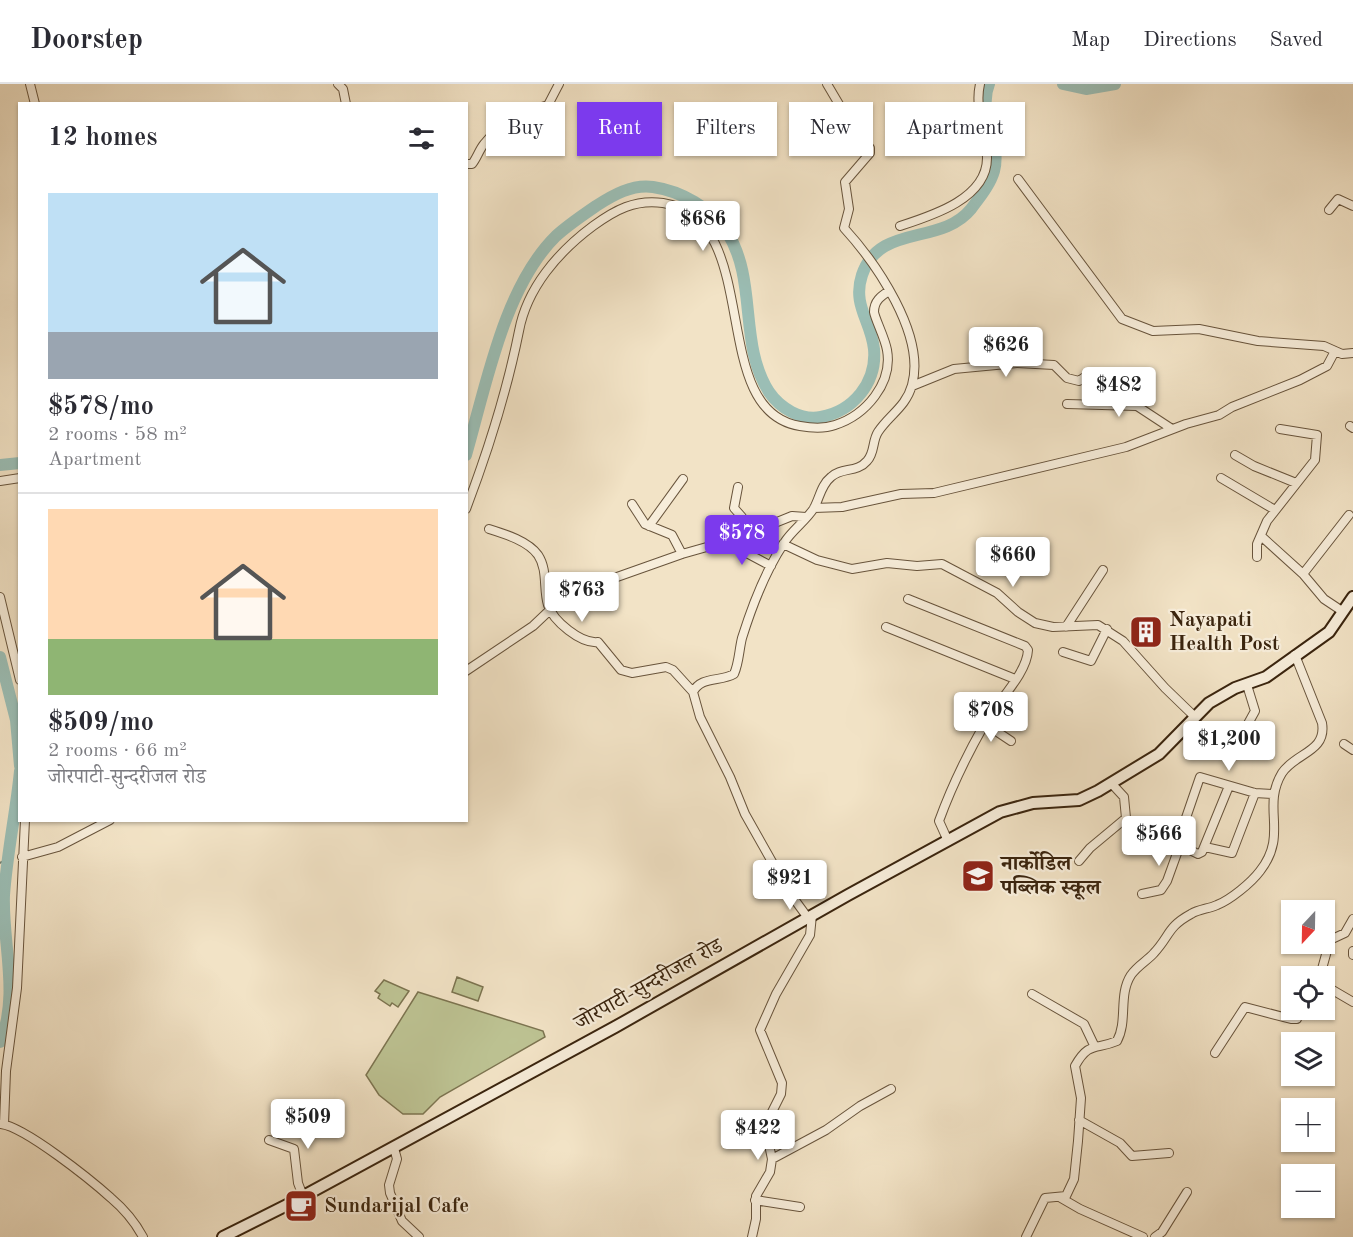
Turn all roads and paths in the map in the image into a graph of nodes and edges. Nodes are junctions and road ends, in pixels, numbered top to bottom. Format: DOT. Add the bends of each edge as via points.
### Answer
graph roads {
  1 [pos="30,84"];
  2 [pos="338,84"];
  3 [pos="559,84"];
  4 [pos="827,84"];
  5 [pos="980,84"];
  6 [pos="34,102"];
  7 [pos="346,102"];
  8 [pos="468,164"];
  9 [pos="1018,179"];
  10 [pos="1353,206"];
  11 [pos="1329,210"];
  12 [pos="900,226"];
  13 [pos="889,291"];
  14 [pos="1335,351"];
  15 [pos="1353,353"];
  16 [pos="1086,376"];
  17 [pos="912,386"];
  18 [pos="1067,404"];
  19 [pos="1172,429"];
  20 [pos="1280,429"];
  21 [pos="1235,455"];
  22 [pos="18,478"];
  23 [pos="1221,478"];
  24 [pos="683,479"];
  25 [pos="0,482"];
  26 [pos="1296,483"];
  27 [pos="738,487"];
  28 [pos="468,503"];
  29 [pos="632,504"];
  30 [pos="814,507"];
  31 [pos="1275,510"];
  32 [pos="1349,514"];
  33 [pos="806,517"];
  34 [pos="649,526"];
  35 [pos="489,529"];
  36 [pos="1260,536"];
  37 [pos="735,539"];
  38 [pos="726,542"];
  39 [pos="783,544"];
  40 [pos="682,554"];
  41 [pos="1257,557"];
  42 [pos="771,566"];
  43 [pos="1103,570"];
  44 [pos="1304,574"];
  45 [pos="0,597"];
  46 [pos="1353,597"];
  47 [pos="908,599"];
  48 [pos="550,610"];
  49 [pos="1342,611"];
  50 [pos="886,627"];
  51 [pos="1066,627"];
  52 [pos="1107,629"];
  53 [pos="1063,652"];
  54 [pos="1295,655"];
  55 [pos="468,670"];
  56 [pos="18,672"];
  57 [pos="1015,679"];
  58 [pos="1247,685"];
  59 [pos="693,692"];
  60 [pos="1195,717"];
  61 [pos="984,723"];
  62 [pos="1011,741"];
  63 [pos="1238,742"];
  64 [pos="1344,744"];
  65 [pos="1353,750"];
  66 [pos="1112,784"];
  67 [pos="1229,786"];
  68 [pos="1255,793"];
  69 [pos="1272,794"];
  70 [pos="25,822"];
  71 [pos="106,822"];
  72 [pos="948,841"];
  73 [pos="1180,846"];
  74 [pos="1205,847"];
  75 [pos="22,857"];
  76 [pos="1079,861"];
  77 [pos="1142,894"];
  78 [pos="810,917"];
  79 [pos="1353,919"];
  80 [pos="1325,962"];
  81 [pos="1322,966"];
  82 [pos="1324,966"];
  83 [pos="1335,991"];
  84 [pos="1032,994"];
  85 [pos="1353,1002"];
  86 [pos="1281,1016"];
  87 [pos="1094,1045"];
  88 [pos="1215,1053"];
  89 [pos="891,1089"];
  90 [pos="1079,1120"];
  91 [pos="2,1124"];
  92 [pos="269,1140"];
  93 [pos="393,1148"];
  94 [pos="1170,1153"];
  95 [pos="772,1159"];
  96 [pos="1187,1192"];
  97 [pos="303,1197"];
  98 [pos="1062,1198"];
  99 [pos="755,1200"];
  100 [pos="800,1207"];
  101 [pos="143,1237"];
  102 [pos="223,1237"];
  103 [pos="419,1237"];
  104 [pos="752,1237"];
  105 [pos="1026,1237"];
  106 [pos="1143,1237"];
  107 [pos="1155,1237"];
  1 -- 6 [label="street"];
  2 -- 7 [label="street"];
  3 -- 8 [label="street" via="548,105 524,111 508,121"];
  4 -- 13 [label="street" via="870,148 845,182 849,209 844,228"];
  5 -- 12 [label="street" via="979,108 987,158 983,172 962,199"];
  9 -- 14 [label="street" via="1122,319 1131,324 1153,331 1199,329 1280,345 1324,346"];
  10 -- 11 [label="street" via="1338,199"];
  13 -- 17 [label="street" via="912,346"];
  13 -- 28 [label="street" via="878,298 874,310 888,352 885,376 877,394 861,411 835,426 794,426 773,414 758,396 747,369 729,281 702,224 671,204 650,201 622,207 575,239 526,303 513,362"];
  14 -- 15 [label="street"];
  14 -- 19 [label="street" via="1327,366 1300,380 1232,406 1219,415"];
  16 -- 17 [label="street" via="1079,381 1067,378 1054,365 1017,363 954,369"];
  17 -- 30 [label="street" via="902,407 878,432 870,459 858,469 830,477"];
  18 -- 19 [label="street" via="1137,406"];
  19 -- 30 [label="street" via="1126,447 934,493 901,494 842,507"];
  20 -- 26 [label="street" via="1317,435 1315,460"];
  21 -- 26 [label="street"];
  22 -- 25 [label="street"];
  23 -- 31 [label="street"];
  24 -- 34 [label="street"];
  26 -- 31 [label="street"];
  27 -- 37 [label="street" via="734,508 742,517"];
  29 -- 34 [label="street"];
  30 -- 33 [label="street"];
  31 -- 36 [label="street"];
  32 -- 44 [label="street"];
  33 -- 37 [label="street" via="792,516"];
  33 -- 39 [label="street"];
  34 -- 40 [label="street" via="672,535"];
  35 -- 48 [label="street" via="515,538 540,557"];
  36 -- 41 [label="street"];
  36 -- 44 [label="street"];
  37 -- 38 [label="street"];
  38 -- 40 [label="street"];
  38 -- 42 [label="street"];
  39 -- 42 [label="street"];
  39 -- 51 [label="street" via="817,560 852,569 887,563 942,564 997,592 1035,622"];
  40 -- 48 [label="street" via="617,578"];
  42 -- 59 [label="street" via="743,636 734,674 706,681"];
  43 -- 51 [label="street"];
  44 -- 49 [label="street" via="1324,599"];
  45 -- 56 [label="street"];
  46 -- 49 [label="main road, जोरपाटी-सुन्दरीजल रोड"];
  47 -- 57 [label="street" via="1027,648 1027,661"];
  48 -- 55 [label="street"];
  48 -- 59 [label="street" via="586,642 598,642 621,670 632,673 666,667"];
  49 -- 54 [label="main road, जोरपाटी-सुन्दरीजल रोड" via="1329,632"];
  50 -- 57 [label="street"];
  51 -- 52 [label="street" via="1091,624"];
  52 -- 53 [label="street" via="1091,661"];
  52 -- 60 [label="street"];
  54 -- 58 [label="main road, जोरपाटी-सुन्दरीजल रोड"];
  54 -- 69 [label="street" via="1322,723 1323,735 1313,750 1288,765"];
  57 -- 61 [label="street"];
  58 -- 60 [label="main road, जोरपाटी-सुन्दरीजल रोड" via="1220,695"];
  58 -- 63 [label="street" via="1255,711"];
  59 -- 78 [label="street" via="700,717 745,814 789,892"];
  60 -- 66 [label="main road, जोरपाटी-सुन्दरीजल रोड" via="1159,754"];
  61 -- 62 [label="street"];
  61 -- 72 [label="street" via="939,821"];
  64 -- 65 [label="street"];
  66 -- 72 [label="main road, जोरपाटी-सुन्दरीजल रोड" via="1079,800 1000,812"];
  66 -- 76 [label="street" via="1124,797 1126,818"];
  67 -- 68 [label="street"];
  67 -- 73 [label="street" via="1200,777 1178,842"];
  67 -- 74 [label="street"];
  68 -- 69 [label="street"];
  68 -- 74 [label="street" via="1233,853"];
  69 -- 87 [label="street" via="1274,840 1266,863 1257,875 1218,905 1194,912 1172,926 1154,953 1130,977 1117,1041"];
  70 -- 75 [label="street"];
  71 -- 75 [label="street" via="58,847"];
  72 -- 78 [label="main road, जोरपाटी-सुन्दरीजल रोड"];
  73 -- 74 [label="street" via="1198,854"];
  73 -- 77 [label="street" via="1161,890"];
  75 -- 91 [label="street" via="17,988"];
  78 -- 93 [label="main road, जोरपाटी-सुन्दरीजल रोड"];
  78 -- 95 [label="street" via="810,935 760,1030 782,1083 781,1094 765,1126"];
  79 -- 80 [label="street" via="1345,933 1330,940"];
  80 -- 81 [label="street"];
  80 -- 82 [label="street"];
  83 -- 85 [label="street"];
  84 -- 87 [label="street" via="1084,1024"];
  86 -- 88 [label="street" via="1245,1007"];
  87 -- 90 [label="street" via="1075,1066 1081,1093"];
  89 -- 95 [label="street"];
  90 -- 94 [label="street" via="1120,1143 1132,1156"];
  90 -- 98 [label="street" via="1074,1179"];
  91 -- 101 [label="street" via="62,1160 112,1198 135,1222"];
  92 -- 97 [label="street" via="294,1149"];
  93 -- 97 [label="main road, जोरपाटी-सुन्दरीजल रोड"];
  93 -- 103 [label="street" via="397,1159 390,1193 402,1221"];
  95 -- 99 [label="street" via="770,1172"];
  96 -- 107 [label="street"];
  97 -- 102 [label="main road, जोरपाटी-सुन्दरीजल रोड"];
  98 -- 105 [label="street" via="1045,1198"];
  98 -- 106 [label="street"];
  99 -- 100 [label="street"];
  99 -- 104 [label="street"];
}
